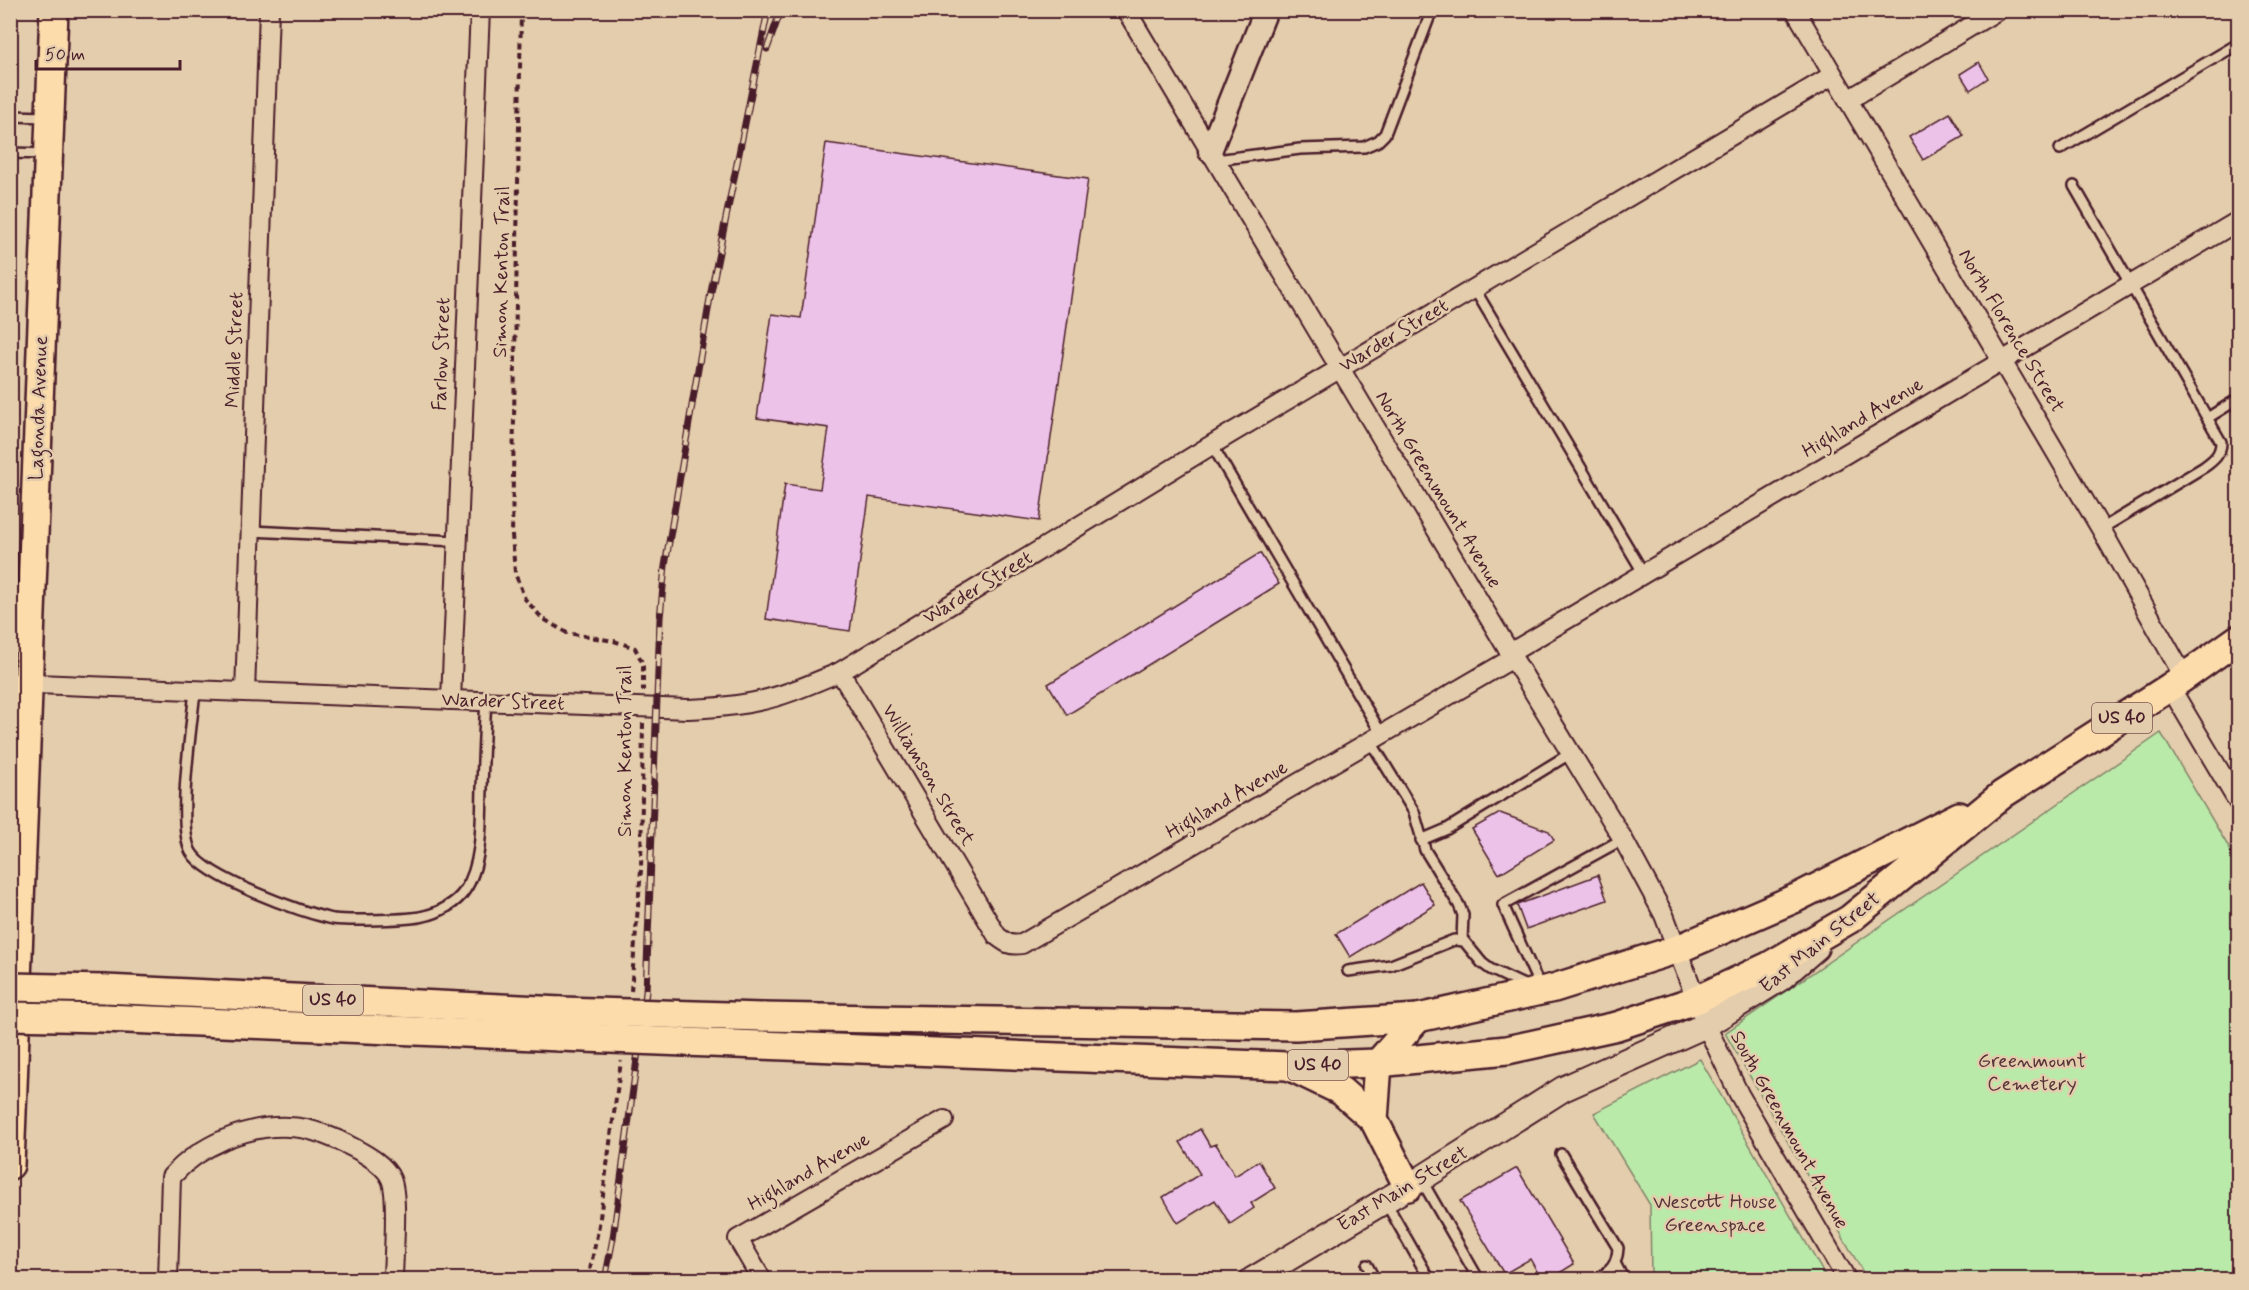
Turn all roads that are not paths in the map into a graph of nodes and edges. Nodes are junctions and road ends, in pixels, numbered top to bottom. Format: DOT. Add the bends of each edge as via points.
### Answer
graph roads {
  1 [pos="54,10"];
  2 [pos="269,10"];
  3 [pos="480,10"];
  4 [pos="1126,10"];
  5 [pos="1266,10"];
  6 [pos="1432,10"];
  7 [pos="1795,10"];
  8 [pos="1998,10"];
  9 [pos="2238,44"];
  10 [pos="1833,75"];
  11 [pos="1848,100"];
  12 [pos="10,116"];
  13 [pos="51,117"];
  14 [pos="2060,149"];
  15 [pos="10,153"];
  16 [pos="49,154"];
  17 [pos="1213,156"];
  18 [pos="2074,186"];
  19 [pos="2238,221"];
  20 [pos="2131,285"];
  21 [pos="1474,288"];
  22 [pos="2002,361"];
  23 [pos="1340,368"];
  24 [pos="2238,399"];
  25 [pos="2209,417"];
  26 [pos="1212,445"];
  27 [pos="2101,529"];
  28 [pos="251,531"];
  29 [pos="457,541"];
  30 [pos="21,568"];
  31 [pos="1644,574"];
  32 [pos="2238,639"];
  33 [pos="1511,656"];
  34 [pos="840,672"];
  35 [pos="2177,682"];
  36 [pos="20,683"];
  37 [pos="195,690"];
  38 [pos="245,692"];
  39 [pos="450,700"];
  40 [pos="486,701"];
  41 [pos="1376,739"];
  42 [pos="1571,753"];
  43 [pos="2003,794"];
  44 [pos="2238,801"];
  45 [pos="1623,839"];
  46 [pos="1421,840"];
  47 [pos="976,901"];
  48 [pos="1850,919"];
  49 [pos="1462,940"];
  50 [pos="1678,949"];
  51 [pos="1348,971"];
  52 [pos="10,987"];
  53 [pos="1540,991"];
  54 [pos="1696,1000"];
  55 [pos="10,1016"];
  56 [pos="1418,1018"];
  57 [pos="561,1024"];
  58 [pos="1706,1025"];
  59 [pos="1378,1063"];
  60 [pos="1287,1065"];
  61 [pos="944,1120"];
  62 [pos="1374,1120"];
  63 [pos="1561,1154"];
  64 [pos="10,1165"];
  65 [pos="1414,1183"];
  66 [pos="1385,1200"];
  67 [pos="1615,1263"];
  68 [pos="1367,1265"];
  69 [pos="168,1280"];
  70 [pos="393,1280"];
  71 [pos="762,1280"];
  72 [pos="1252,1280"];
  73 [pos="1376,1280"];
  74 [pos="1430,1280"];
  75 [pos="1479,1280"];
  76 [pos="1596,1280"];
  77 [pos="1624,1280"];
  78 [pos="1847,1280"];
  1 -- 13 [label="main road, Lagonda Avenue"];
  2 -- 28 [label="street, Middle Street"];
  3 -- 29 [label="street, Farlow Street"];
  4 -- 17 [label="street, North Greenmount Avenue"];
  5 -- 17 [label="street"];
  6 -- 17 [label="lane" via="1385,134 1378,141 1364,147"];
  7 -- 10 [label="street, North Florence Street"];
  8 -- 11 [label="street"];
  9 -- 14 [label="lane"];
  10 -- 11 [label="street, North Florence Street"];
  10 -- 21 [label="street, Warder Street"];
  11 -- 22 [label="street, North Florence Street"];
  12 -- 13 [label="lane"];
  13 -- 16 [label="main road, Lagonda Avenue"];
  15 -- 16 [label="lane"];
  16 -- 30 [label="main road, Lagonda Avenue"];
  17 -- 23 [label="street, North Greenmount Avenue"];
  18 -- 20 [label="lane"];
  19 -- 20 [label="street, Highland Avenue"];
  20 -- 22 [label="street, Highland Avenue"];
  20 -- 25 [label="lane"];
  21 -- 23 [label="street, Warder Street"];
  21 -- 31 [label="lane"];
  22 -- 27 [label="street, North Florence Street"];
  22 -- 31 [label="street, Highland Avenue"];
  23 -- 26 [label="street, Warder Street"];
  23 -- 33 [label="street, North Greenmount Avenue"];
  24 -- 25 [label="lane"];
  25 -- 27 [label="lane" via="2221,442 2215,458"];
  26 -- 34 [label="street, Warder Street"];
  26 -- 41 [label="lane"];
  27 -- 35 [label="street, North Florence Street"];
  28 -- 29 [label="lane"];
  28 -- 38 [label="street, Middle Street"];
  29 -- 39 [label="street, Farlow Street"];
  30 -- 36 [label="main road, Lagonda Avenue"];
  31 -- 33 [label="street, Highland Avenue"];
  32 -- 35 [label="main road, East Main Street / US 40"];
  33 -- 41 [label="street, Highland Avenue"];
  33 -- 42 [label="street, North Greenmount Avenue"];
  34 -- 40 [label="street, Warder Street" via="771,698 688,709"];
  34 -- 47 [label="street, Williamson Street"];
  35 -- 43 [label="main road, East Main Street / US 40"];
  35 -- 44 [label="street, North Florence Street"];
  36 -- 37 [label="street, Warder Street"];
  36 -- 64 [label="main road, Lagonda Avenue" via="21,784"];
  37 -- 38 [label="street, Warder Street"];
  37 -- 40 [label="lane" via="185,800 185,833 190,850 198,862 241,887 333,919 423,917 449,906 465,890 480,841"];
  38 -- 39 [label="street, Warder Street"];
  39 -- 40 [label="street, Warder Street"];
  41 -- 46 [label="lane" via="1414,812"];
  41 -- 47 [label="street, Highland Avenue" via="1022,944 1006,943 997,936"];
  42 -- 45 [label="street, North Greenmount Avenue"];
  42 -- 46 [label="lane" via="1447,830"];
  43 -- 48 [label="main road, East Main Street / US 40"];
  43 -- 50 [label="main road, US 40" via="1796,898"];
  45 -- 50 [label="street, North Greenmount Avenue"];
  45 -- 53 [label="lane" via="1503,905"];
  46 -- 49 [label="lane" via="1459,905 1463,915"];
  48 -- 54 [label="main road, US 40" via="1769,966"];
  48 -- 58 [label="main road, East Main Street" via="1781,978"];
  49 -- 51 [label="lane" via="1391,965"];
  49 -- 53 [label="lane" via="1490,969"];
  50 -- 53 [label="main road, US 40"];
  50 -- 54 [label="street, North Greenmount Avenue"];
  52 -- 57 [label="main road, US 40, bridge" via="105,989"];
  53 -- 56 [label="main road, US 40"];
  54 -- 58 [label="street, South Greenmount Avenue"];
  54 -- 59 [label="main road, US 40" via="1617,1026 1507,1050"];
  55 -- 57 [label="main road, US 40, bridge"];
  56 -- 57 [label="main road, US 40, bridge" via="1284,1026 762,1017"];
  56 -- 59 [label="main road"];
  57 -- 60 [label="main road, US 40, bridge" via="760,1045"];
  58 -- 65 [label="main road, East Main Street" via="1563,1089"];
  58 -- 78 [label="street, South Greenmount Avenue" via="1739,1094"];
  59 -- 60 [label="main road, US 40"];
  59 -- 62 [label="main road"];
  60 -- 62 [label="main road" via="1341,1091"];
  61 -- 71 [label="street, Highland Avenue" via="738,1239"];
  62 -- 65 [label="main road"];
  63 -- 67 [label="lane" via="1618,1248"];
  65 -- 66 [label="main road, East Main Street"];
  65 -- 75 [label="lane"];
  66 -- 72 [label="main road, East Main Street"];
  66 -- 74 [label="lane"];
  67 -- 76 [label="lane" via="1610,1272"];
  67 -- 77 [label="lane"];
  68 -- 73 [label="lane"];
  69 -- 70 [label="street" via="171,1177 196,1155 236,1134 291,1126 347,1144 387,1171 393,1182"];
}
